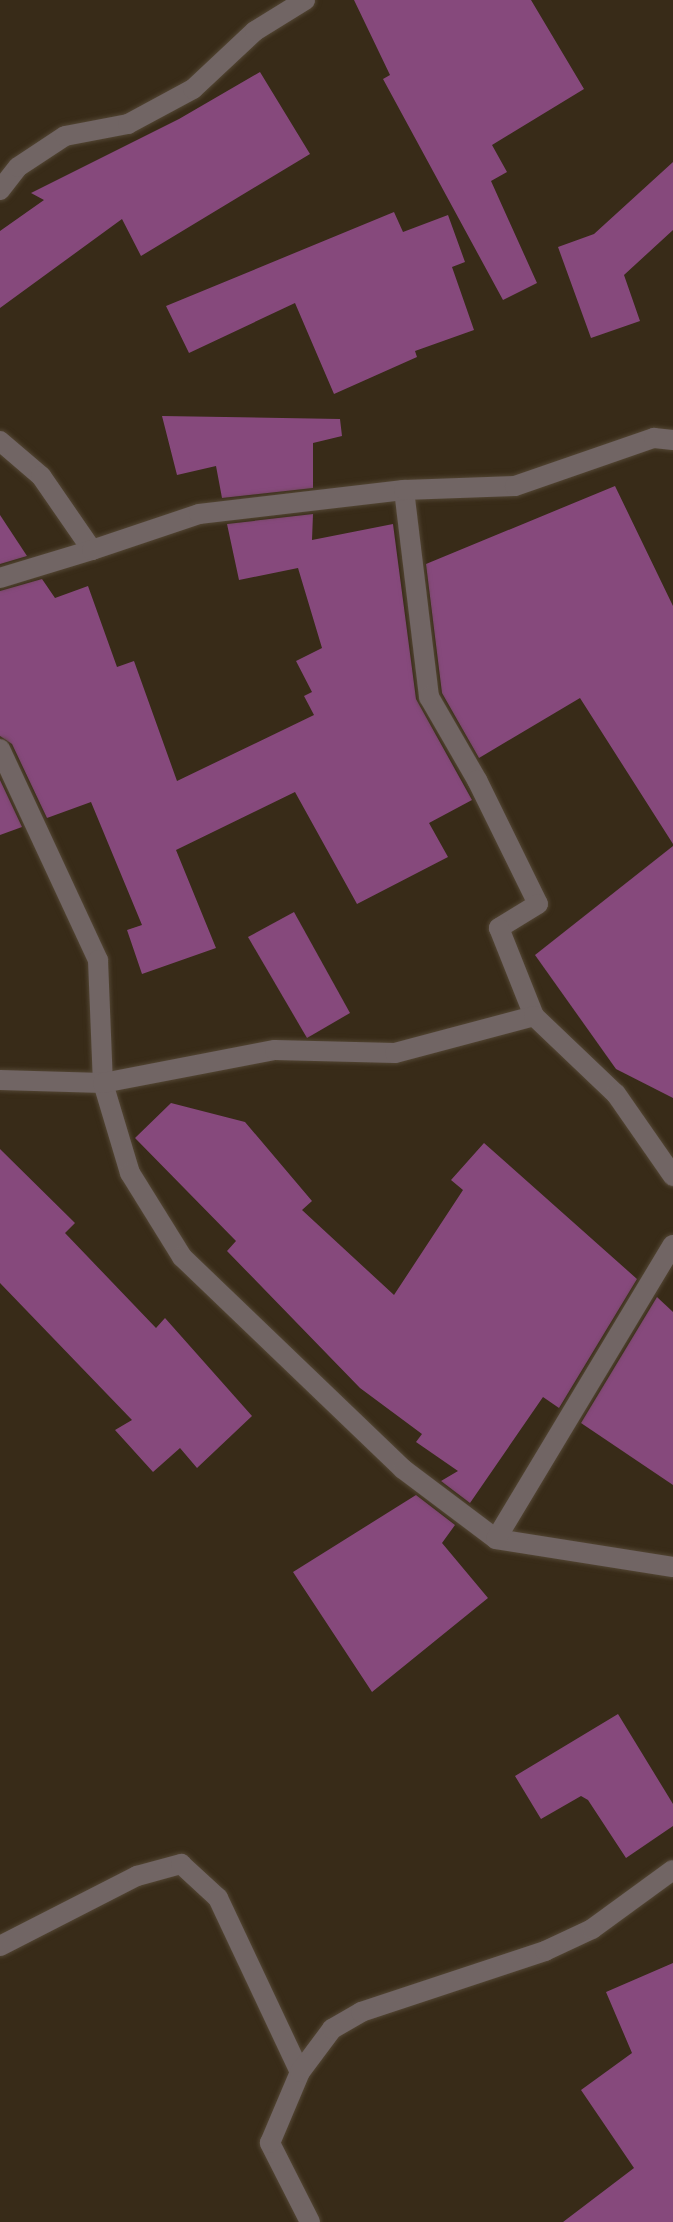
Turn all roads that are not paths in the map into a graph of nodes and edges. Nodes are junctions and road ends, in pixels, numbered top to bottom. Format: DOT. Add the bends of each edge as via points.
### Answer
graph roads {
  1 [pos="305,0"];
  2 [pos="0,190"];
  3 [pos="673,440"];
  4 [pos="0,441"];
  5 [pos="404,490"];
  6 [pos="92,550"];
  7 [pos="0,578"];
  8 [pos="0,749"];
  9 [pos="534,1016"];
  10 [pos="0,1080"];
  11 [pos="103,1083"];
  12 [pos="673,1176"];
  13 [pos="673,1245"];
  14 [pos="496,1539"];
  15 [pos="673,1567"];
  16 [pos="673,1870"];
  17 [pos="0,1946"];
  18 [pos="300,2072"];
  19 [pos="310,2222"];
  1 -- 2 [label="street" via="255,31 193,89 128,124 65,136 18,167"];
  3 -- 5 [label="street" via="654,438 515,486"];
  4 -- 6 [label="street" via="41,476"];
  5 -- 6 [label="street" via="199,514"];
  5 -- 9 [label="street" via="429,697 538,904 499,928"];
  6 -- 7 [label="street"];
  8 -- 11 [label="street" via="98,960"];
  9 -- 11 [label="street" via="395,1053 275,1050"];
  9 -- 12 [label="street" via="616,1094"];
  10 -- 11 [label="street"];
  11 -- 14 [label="street" via="130,1173 182,1257 403,1469"];
  13 -- 14 [label="street"];
  14 -- 15 [label="street"];
  16 -- 18 [label="street" via="592,1929 545,1951 361,2012 332,2029"];
  17 -- 18 [label="street" via="137,1876 181,1864 218,1898"];
  18 -- 19 [label="street" via="270,2143"];
}
